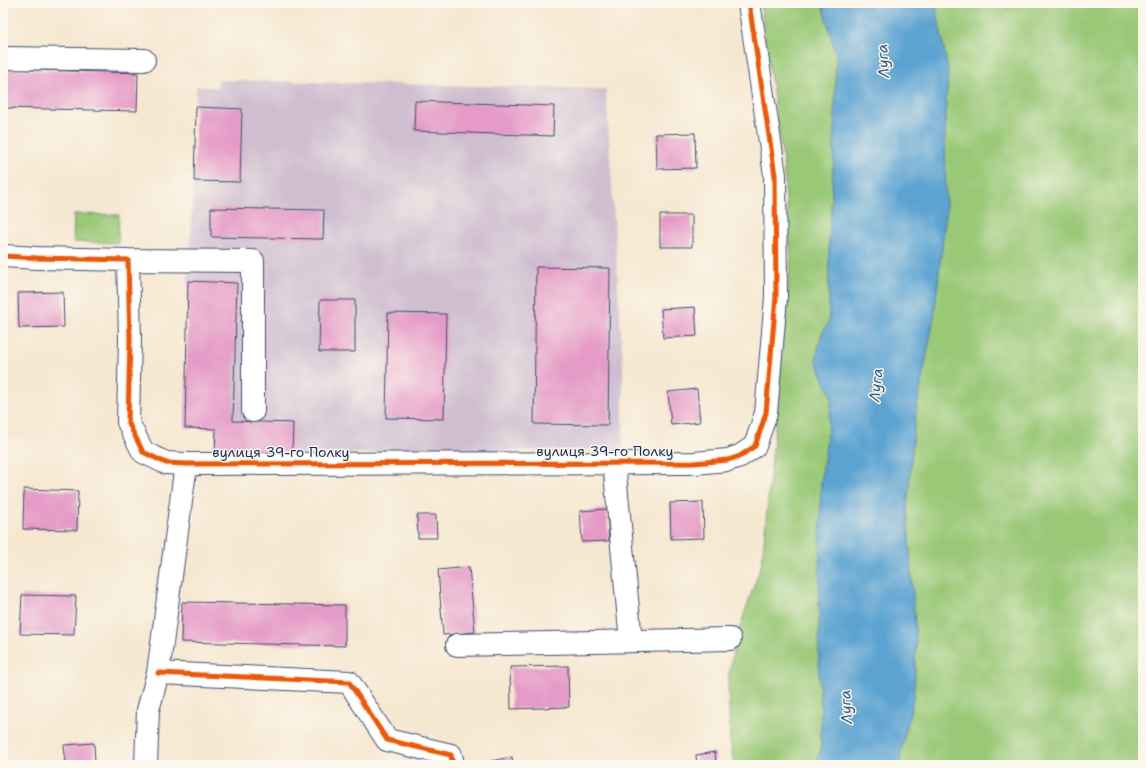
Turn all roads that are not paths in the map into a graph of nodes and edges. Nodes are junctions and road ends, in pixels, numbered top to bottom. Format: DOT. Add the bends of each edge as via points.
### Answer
graph roads {
  1 [pos="749,3"];
  2 [pos="3,58"];
  3 [pos="144,60"];
  4 [pos="3,256"];
  5 [pos="128,260"];
  6 [pos="253,411"];
  7 [pos="614,463"];
  8 [pos="186,464"];
  9 [pos="730,639"];
  10 [pos="630,641"];
  11 [pos="457,645"];
  12 [pos="158,674"];
  13 [pos="452,760"];
  14 [pos="146,765"];
  1 -- 7 [label="street, вулиця 39-го Полку" via="775,175 776,297 766,413 755,446 728,460 694,463"];
  2 -- 3 [label="street"];
  4 -- 5 [label="street"];
  5 -- 6 [label="street" via="253,261"];
  5 -- 8 [label="street, вулиця 39-го Полку" via="128,422 143,452 166,463"];
  7 -- 8 [label="street, вулиця 39-го Полку"];
  7 -- 10 [label="street"];
  8 -- 12 [label="street"];
  9 -- 10 [label="street"];
  10 -- 11 [label="street"];
  12 -- 13 [label="street" via="349,682 387,740"];
  12 -- 14 [label="street" via="148,710"];
}
